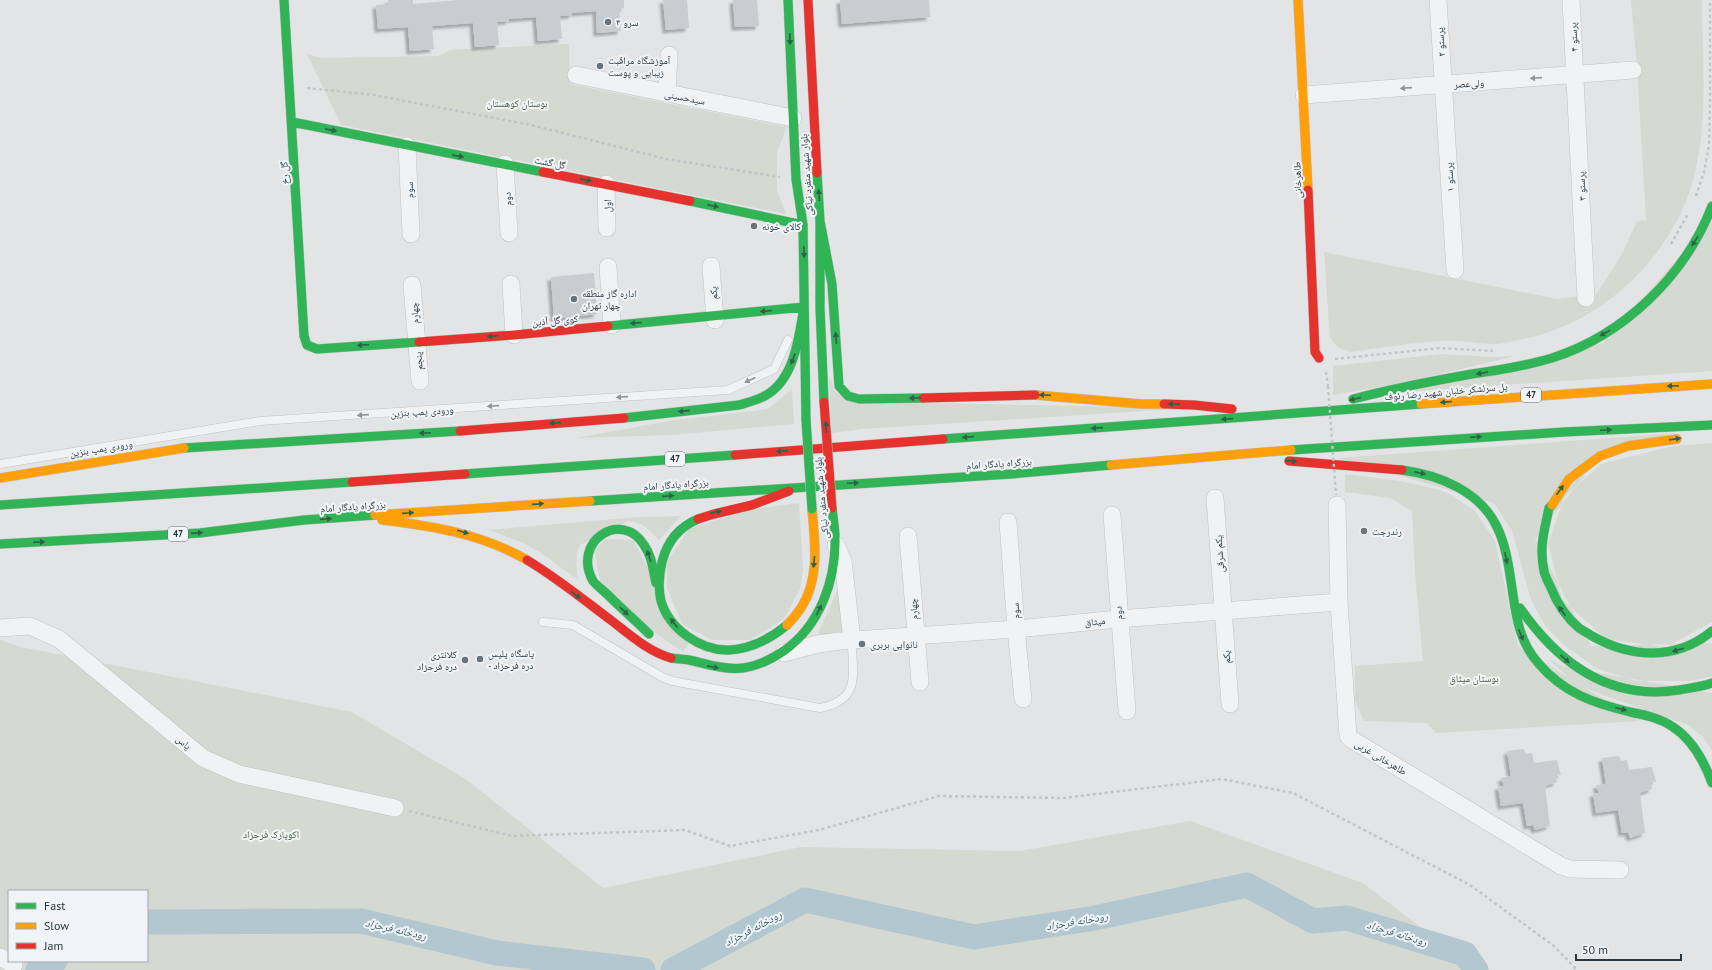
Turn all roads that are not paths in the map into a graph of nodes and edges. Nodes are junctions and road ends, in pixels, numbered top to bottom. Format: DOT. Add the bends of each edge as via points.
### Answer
graph roads {
  1 [pos="284,0"];
  2 [pos="788,0"];
  3 [pos="808,0"];
  4 [pos="1298,0"];
  5 [pos="1438,0"];
  6 [pos="1571,0"];
  7 [pos="820,29"];
  8 [pos="669,55"];
  9 [pos="1633,70"];
  10 [pos="812,71"];
  11 [pos="1575,74"];
  12 [pos="576,75"];
  13 [pos="1443,85"];
  14 [pos="667,93"];
  15 [pos="1304,95"];
  16 [pos="793,118"];
  17 [pos="292,122"];
  18 [pos="408,146"];
  19 [pos="505,164"];
  20 [pos="606,184"];
  21 [pos="1712,206"];
  22 [pos="820,221"];
  23 [pos="803,225"];
  24 [pos="607,228"];
  25 [pos="509,233"];
  26 [pos="411,234"];
  27 [pos="711,266"];
  28 [pos="608,267"];
  29 [pos="1455,270"];
  30 [pos="511,284"];
  31 [pos="412,285"];
  32 [pos="1586,298"];
  33 [pos="804,307"];
  34 [pos="715,318"];
  35 [pos="612,325"];
  36 [pos="514,335"];
  37 [pos="416,341"];
  38 [pos="307,345"];
  39 [pos="1319,358"];
  40 [pos="420,381"];
  41 [pos="1712,384"];
  42 [pos="1298,413"];
  43 [pos="1283,415"];
  44 [pos="1712,425"];
  45 [pos="1712,430"];
  46 [pos="1224,456"];
  47 [pos="0,464"];
  48 [pos="0,478"];
  49 [pos="796,488"];
  50 [pos="1215,498"];
  51 [pos="1336,500"];
  52 [pos="0,504"];
  53 [pos="1112,515"];
  54 [pos="355,516"];
  55 [pos="1008,522"];
  56 [pos="908,536"];
  57 [pos="0,544"];
  58 [pos="835,544"];
  59 [pos="658,594"];
  60 [pos="1514,597"];
  61 [pos="1338,602"];
  62 [pos="1222,611"];
  63 [pos="1118,619"];
  64 [pos="543,622"];
  65 [pos="0,628"];
  66 [pos="1016,629"];
  67 [pos="1712,631"];
  68 [pos="915,636"];
  69 [pos="655,638"];
  70 [pos="852,640"];
  71 [pos="668,647"];
  72 [pos="781,654"];
  73 [pos="690,660"];
  74 [pos="920,682"];
  75 [pos="1712,683"];
  76 [pos="1023,699"];
  77 [pos="1230,704"];
  78 [pos="1126,711"];
  79 [pos="1712,783"];
  80 [pos="395,808"];
  81 [pos="1620,870"];
  1 -- 17 [label="main road, گل رخ"];
  2 -- 16 [label="main road, بلوار شهید منفرد نیاکی, one-way"];
  3 -- 10 [label="main road, بلوار شهید منفرد نیاکی"];
  4 -- 15 [label="main road, طاهرخانی"];
  5 -- 13 [label="street, پرستو ۲"];
  6 -- 11 [label="street, پرستو ۴"];
  7 -- 10 [label="main road"];
  8 -- 14 [label="street"];
  9 -- 11 [label="street, ولی‌عصر"];
  22 -- 10 [label="main road, بلوار شهید منفرد نیاکی, one-way"];
  11 -- 13 [label="street, ولی‌عصر, one-way"];
  11 -- 32 [label="street, پرستو ۳"];
  12 -- 14 [label="street, سیدحسینی"];
  13 -- 15 [label="street, ولی‌عصر, one-way"];
  13 -- 29 [label="street, پرستو ۱"];
  14 -- 16 [label="street, سیدحسینی"];
  15 -- 39 [label="main road, طاهرخانی" via="1315,352"];
  16 -- 23 [label="main road, بلوار شهید منفرد نیاکی" via="796,179"];
  17 -- 18 [label="main road, گل گشت, one-way"];
  17 -- 38 [label="main road, گل رخ" via="304,336"];
  18 -- 19 [label="main road, گل گشت, one-way"];
  18 -- 26 [label="street, سوم"];
  19 -- 20 [label="main road, گل گشت, one-way"];
  19 -- 25 [label="street, دوم"];
  20 -- 23 [label="main road, گل گشت, one-way"];
  20 -- 24 [label="street, اول"];
  21 -- 42 [label="main road, one-way" via="1698,236 1666,282 1636,312 1578,348 1530,364 1401,387"];
  43 -- 22 [label="main road, one-way" via="1194,404 1141,404 1047,395 852,399 843,393 839,386 832,284"];
  58 -- 22 [label="main road, بلوار شهید منفرد نیاکی, one-way, bridge" via="824,402"];
  23 -- 33 [label="main road, بلوار شهید منفرد نیاکی, one-way"];
  27 -- 34 [label="street, یکم"];
  28 -- 35 [label="street"];
  30 -- 36 [label="street"];
  31 -- 37 [label="street, چهارم"];
  33 -- 34 [label="main road, کوی گل آذین, one-way"];
  33 -- 47 [label="lane, ورودی پمپ بنزین, one-way" via="774,369 728,390 260,421"];
  33 -- 48 [label="main road, one-way" via="795,355 787,374 772,391 758,400 739,405 450,432 180,448"];
  33 -- 59 [label="main road, بلوار شهید منفرد نیاکی, one-way, bridge" via="806,420 815,559 811,587 800,610 789,625 767,641 730,650 701,644 684,635 666,613"];
  34 -- 35 [label="main road, کوی گل آذین, one-way"];
  35 -- 36 [label="main road, کوی گل آذین"];
  36 -- 37 [label="main road, کوی گل آذین, one-way"];
  37 -- 38 [label="main road, کوی گل آذین, one-way" via="317,348"];
  37 -- 40 [label="street, پنجم"];
  41 -- 42 [label="main road, پل سرلشکر خلبان شهید رضا رئوف / 47, one-way"];
  42 -- 43 [label="main road, 47"];
  43 -- 52 [label="main road, 47, one-way"];
  46 -- 44 [label="main road, بزرگراه یادگار امام / 47, one-way" via="1353,445"];
  67 -- 45 [label="main road, one-way" via="1686,647 1664,654 1623,651 1604,644 1584,634 1569,620 1559,607 1546,580 1542,564 1544,522 1562,487 1580,468 1601,455 1630,446 1688,437"];
  49 -- 46 [label="main road, بزرگراه یادگار امام / 47, one-way" via="1011,474"];
  46 -- 60 [label="main road, one-way" via="1390,468 1422,473 1447,481 1480,504 1494,520 1502,540"];
  54 -- 49 [label="main road, بزرگراه یادگار امام / 47, one-way"];
  59 -- 49 [label="main road, بلوار شهید منفرد نیاکی, one-way" via="664,553 671,540 690,522 707,514 752,505"];
  50 -- 62 [label="street, یکم شرقی"];
  51 -- 61 [label="street, طاهرخانی غربی"];
  53 -- 63 [label="street, دوم"];
  57 -- 54 [label="main road, بزرگراه یادگار امام / 47, one-way" via="200,533"];
  54 -- 73 [label="main road, بلوار شهید منفرد نیاکی, one-way" via="439,527 485,539 515,553 551,576 647,647 668,657"];
  55 -- 66 [label="street, سوم"];
  56 -- 68 [label="street, چهارم"];
  58 -- 70 [label="street" via="843,561"];
  72 -- 58 [label="main road, بلوار شهید منفرد نیاکی, one-way" via="807,630 821,608 827,592"];
  59 -- 69 [label="main road, one-way" via="649,556 645,545 637,536 629,531 616,530 604,532 592,543 588,550 588,573 594,582"];
  60 -- 75 [label="main road, one-way" via="1531,627 1564,658 1589,676 1650,692 1677,692"];
  60 -- 79 [label="main road, one-way" via="1518,626 1525,646 1549,675 1585,699 1645,715 1673,727 1695,749"];
  61 -- 62 [label="street, میثاق"];
  61 -- 81 [label="street, طاهرخانی غربی" via="1348,736 1353,741 1561,866 1570,869"];
  62 -- 63 [label="street, میثاق"];
  62 -- 77 [label="street, یکم"];
  63 -- 66 [label="street, میثاق"];
  63 -- 78 [label="street, دوم"];
  64 -- 70 [label="lane" via="573,625 662,678 820,708 841,701 851,690"];
  65 -- 80 [label="street, یاس" via="30,626 59,639 203,758 239,774"];
  66 -- 68 [label="street, میثاق"];
  66 -- 76 [label="street, سوم"];
  68 -- 70 [label="street, میثاق"];
  68 -- 74 [label="street, چهارم"];
  70 -- 72 [label="street, میثاق" via="818,644"];
  71 -- 73 [label="main road"];
  73 -- 72 [label="main road, بلوار شهید منفرد نیاکی, one-way" via="716,668 741,669"];
}
